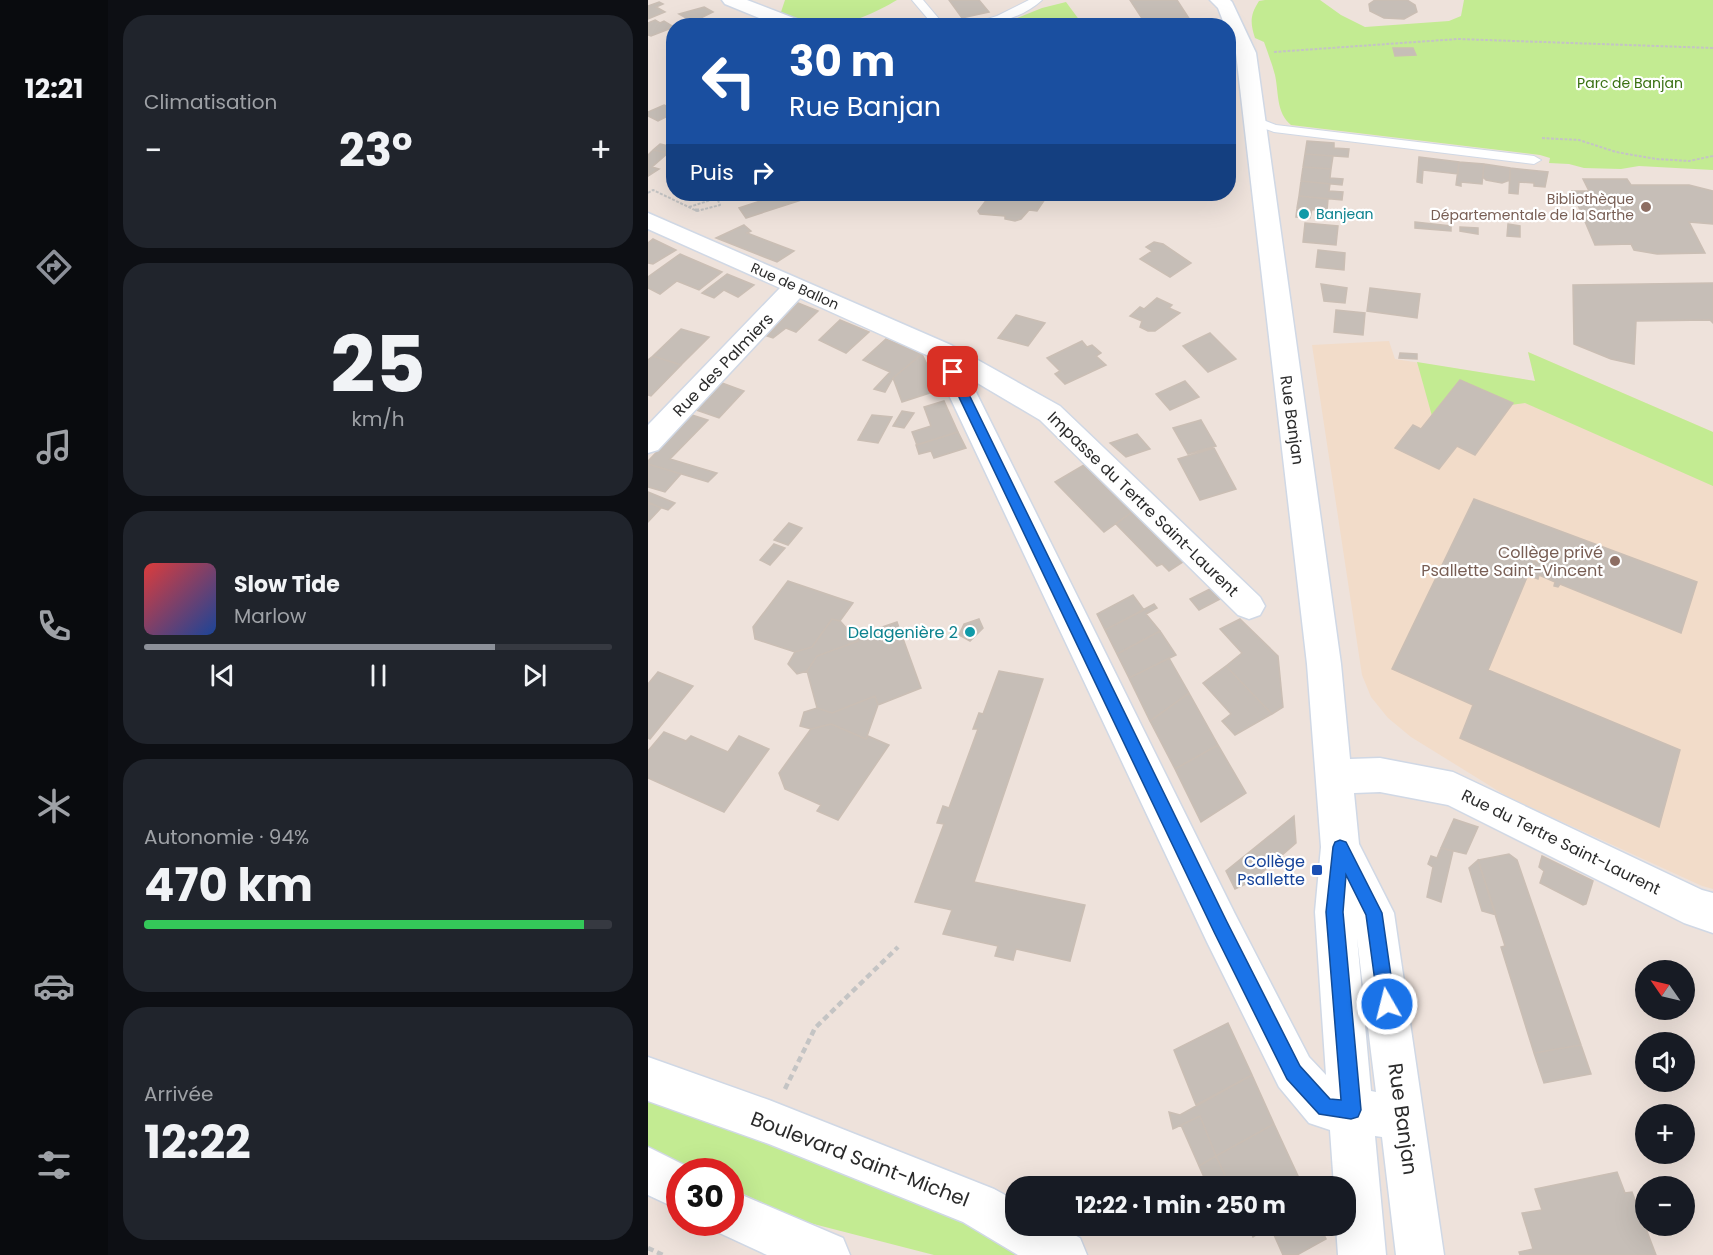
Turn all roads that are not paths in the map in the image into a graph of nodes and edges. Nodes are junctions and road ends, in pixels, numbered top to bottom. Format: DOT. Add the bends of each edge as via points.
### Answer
graph roads {
  1 [pos="731,0"];
  2 [pos="917,0"];
  3 [pos="1036,0"];
  4 [pos="1219,0"];
  5 [pos="777,18"];
  6 [pos="933,18"];
  7 [pos="1001,18"];
  8 [pos="1231,18"];
  9 [pos="1236,30"];
  10 [pos="1244,119"];
  11 [pos="1534,159"];
  12 [pos="648,220"];
  13 [pos="797,286"];
  14 [pos="942,351"];
  15 [pos="648,443"];
  16 [pos="1249,606"];
  17 [pos="1334,777"];
  18 [pos="1340,847"];
  19 [pos="1713,913"];
  20 [pos="648,1079"];
  21 [pos="1351,1110"];
  22 [pos="1403,1118"];
  23 [pos="648,1170"];
  24 [pos="666,1180"];
  25 [pos="744,1220"];
  26 [pos="826,1255"];
  27 [pos="1063,1255"];
  28 [pos="1362,1255"];
  29 [pos="1420,1255"];
  1 -- 5 [label="street"];
  2 -- 6 [label="lane"];
  3 -- 7 [label="lane"];
  4 -- 8 [label="street, Rue Banjan"];
  9 -- 10 [label="street, Rue Banjan" via="1246,53"];
  10 -- 11 [label="lane" via="1274,128"];
  10 -- 17 [label="street, Rue Banjan" via="1324,664"];
  12 -- 13 [label="street, Rue de Ballon"];
  13 -- 14 [label="street, Rue de Ballon"];
  13 -- 15 [label="street, Rue des Palmiers"];
  14 -- 16 [label="street, Impasse du Tertre Saint-Laurent" via="1050,413"];
  14 -- 21 [label="street" via="1294,1072 1325,1107"];
  17 -- 18 [label="street, Rue Banjan"];
  17 -- 19 [label="street, Rue du Tertre Saint-Laurent" via="1380,775 1453,789"];
  18 -- 21 [label="street, Rue Banjan" via="1335,912"];
  18 -- 22 [label="street, Rue Banjan" via="1374,913"];
  20 -- 27 [label="street, Boulevard Saint-Michel" via="978,1205"];
  21 -- 22 [label="street"];
  21 -- 28 [label="street, Rue Banjan"];
  22 -- 29 [label="street, Rue Banjan"];
  23 -- 24 [label="street"];
  25 -- 26 [label="street"];
}
